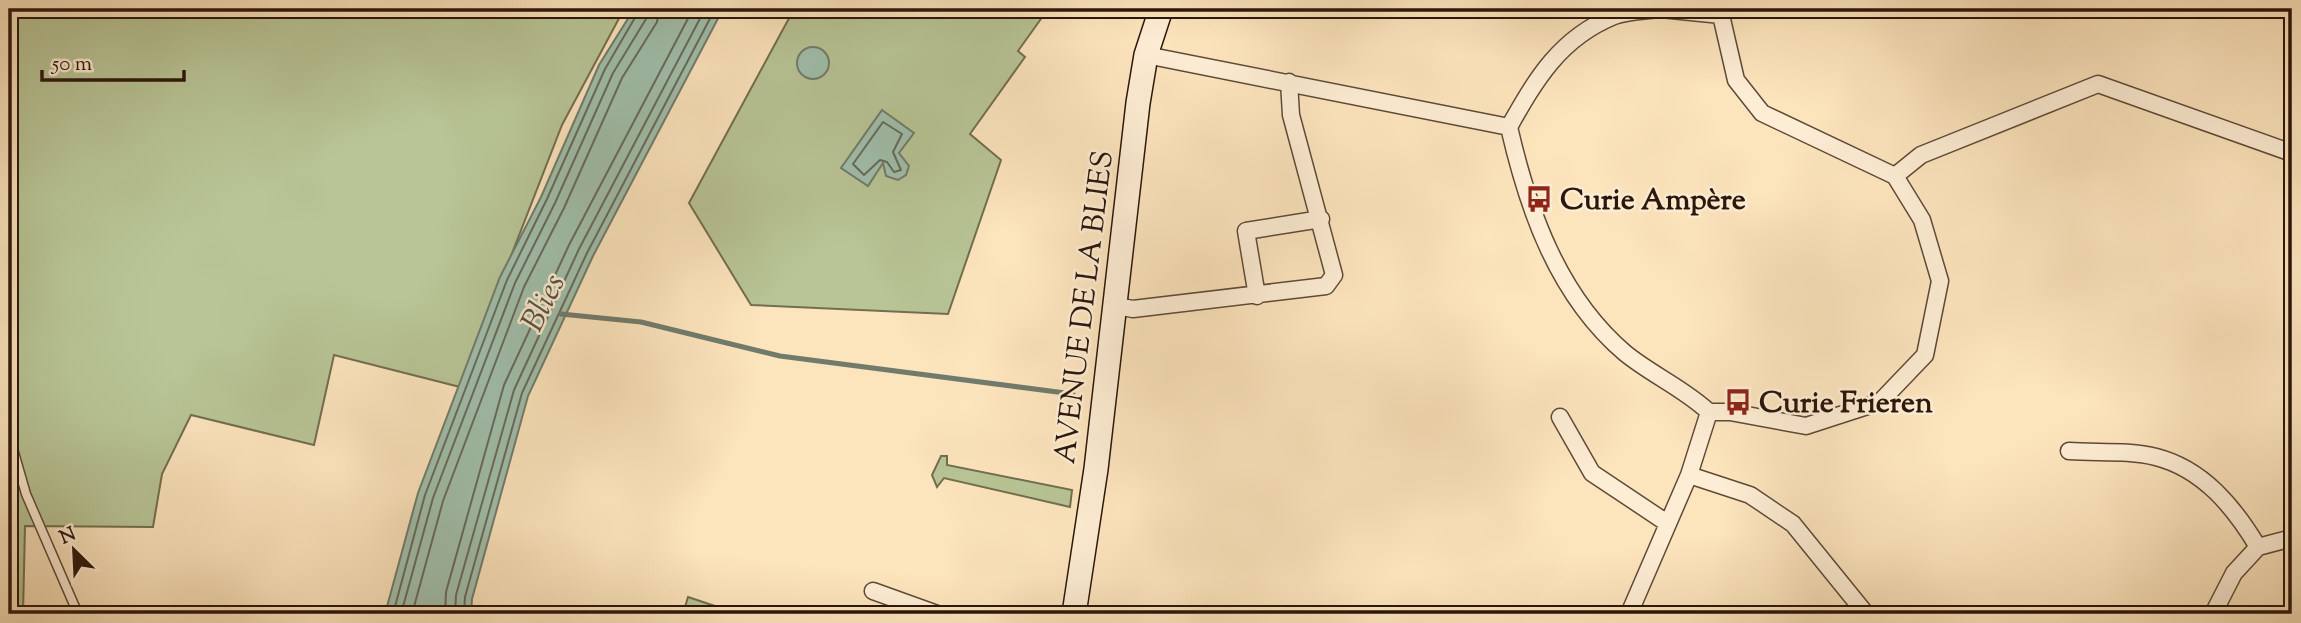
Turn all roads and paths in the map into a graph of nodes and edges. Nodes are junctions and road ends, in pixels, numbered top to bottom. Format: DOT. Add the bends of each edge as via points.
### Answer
graph roads {
  1 [pos="1161,9"];
  2 [pos="1659,9"];
  3 [pos="1723,12"];
  4 [pos="1146,55"];
  5 [pos="1289,82"];
  6 [pos="1508,127"];
  7 [pos="2292,153"];
  8 [pos="1895,176"];
  9 [pos="1321,219"];
  10 [pos="1257,296"];
  11 [pos="1116,306"];
  12 [pos="1709,412"];
  13 [pos="1560,417"];
  14 [pos="9,435"];
  15 [pos="2070,451"];
  16 [pos="1689,475"];
  17 [pos="1667,523"];
  18 [pos="2292,538"];
  19 [pos="2258,547"];
  20 [pos="873,591"];
  21 [pos="78,614"];
  22 [pos="937,614"];
  23 [pos="1074,614"];
  24 [pos="1629,614"];
  25 [pos="1866,614"];
  26 [pos="2213,614"];
  1 -- 4 [label="main road, AVENUE DE LA BLIES"];
  2 -- 3 [label="street"];
  2 -- 6 [label="street" via="1616,16 1567,42 1535,81"];
  3 -- 8 [label="street" via="1736,80 1762,113"];
  4 -- 5 [label="street"];
  4 -- 11 [label="main road, AVENUE DE LA BLIES"];
  5 -- 6 [label="street"];
  5 -- 9 [label="street" via="1291,115"];
  6 -- 12 [label="street" via="1543,240 1580,305 1626,353"];
  7 -- 8 [label="street" via="2098,84 1922,155"];
  8 -- 12 [label="street" via="1922,220 1940,281 1925,355 1880,402 1806,425"];
  9 -- 10 [label="street" via="1334,275 1326,286"];
  9 -- 10 [label="street" via="1246,231"];
  10 -- 11 [label="street" via="1133,309"];
  11 -- 23 [label="main road, AVENUE DE LA BLIES"];
  12 -- 16 [label="street"];
  13 -- 17 [label="street" via="1592,472"];
  14 -- 21 [label="lane" via="26,494"];
  15 -- 19 [label="street" via="2155,457 2197,473 2242,520"];
  16 -- 17 [label="street"];
  16 -- 25 [label="street" via="1749,495 1793,524"];
  17 -- 24 [label="street"];
  18 -- 19 [label="street"];
  19 -- 26 [label="street" via="2234,573"];
  20 -- 22 [label="street"];
}
